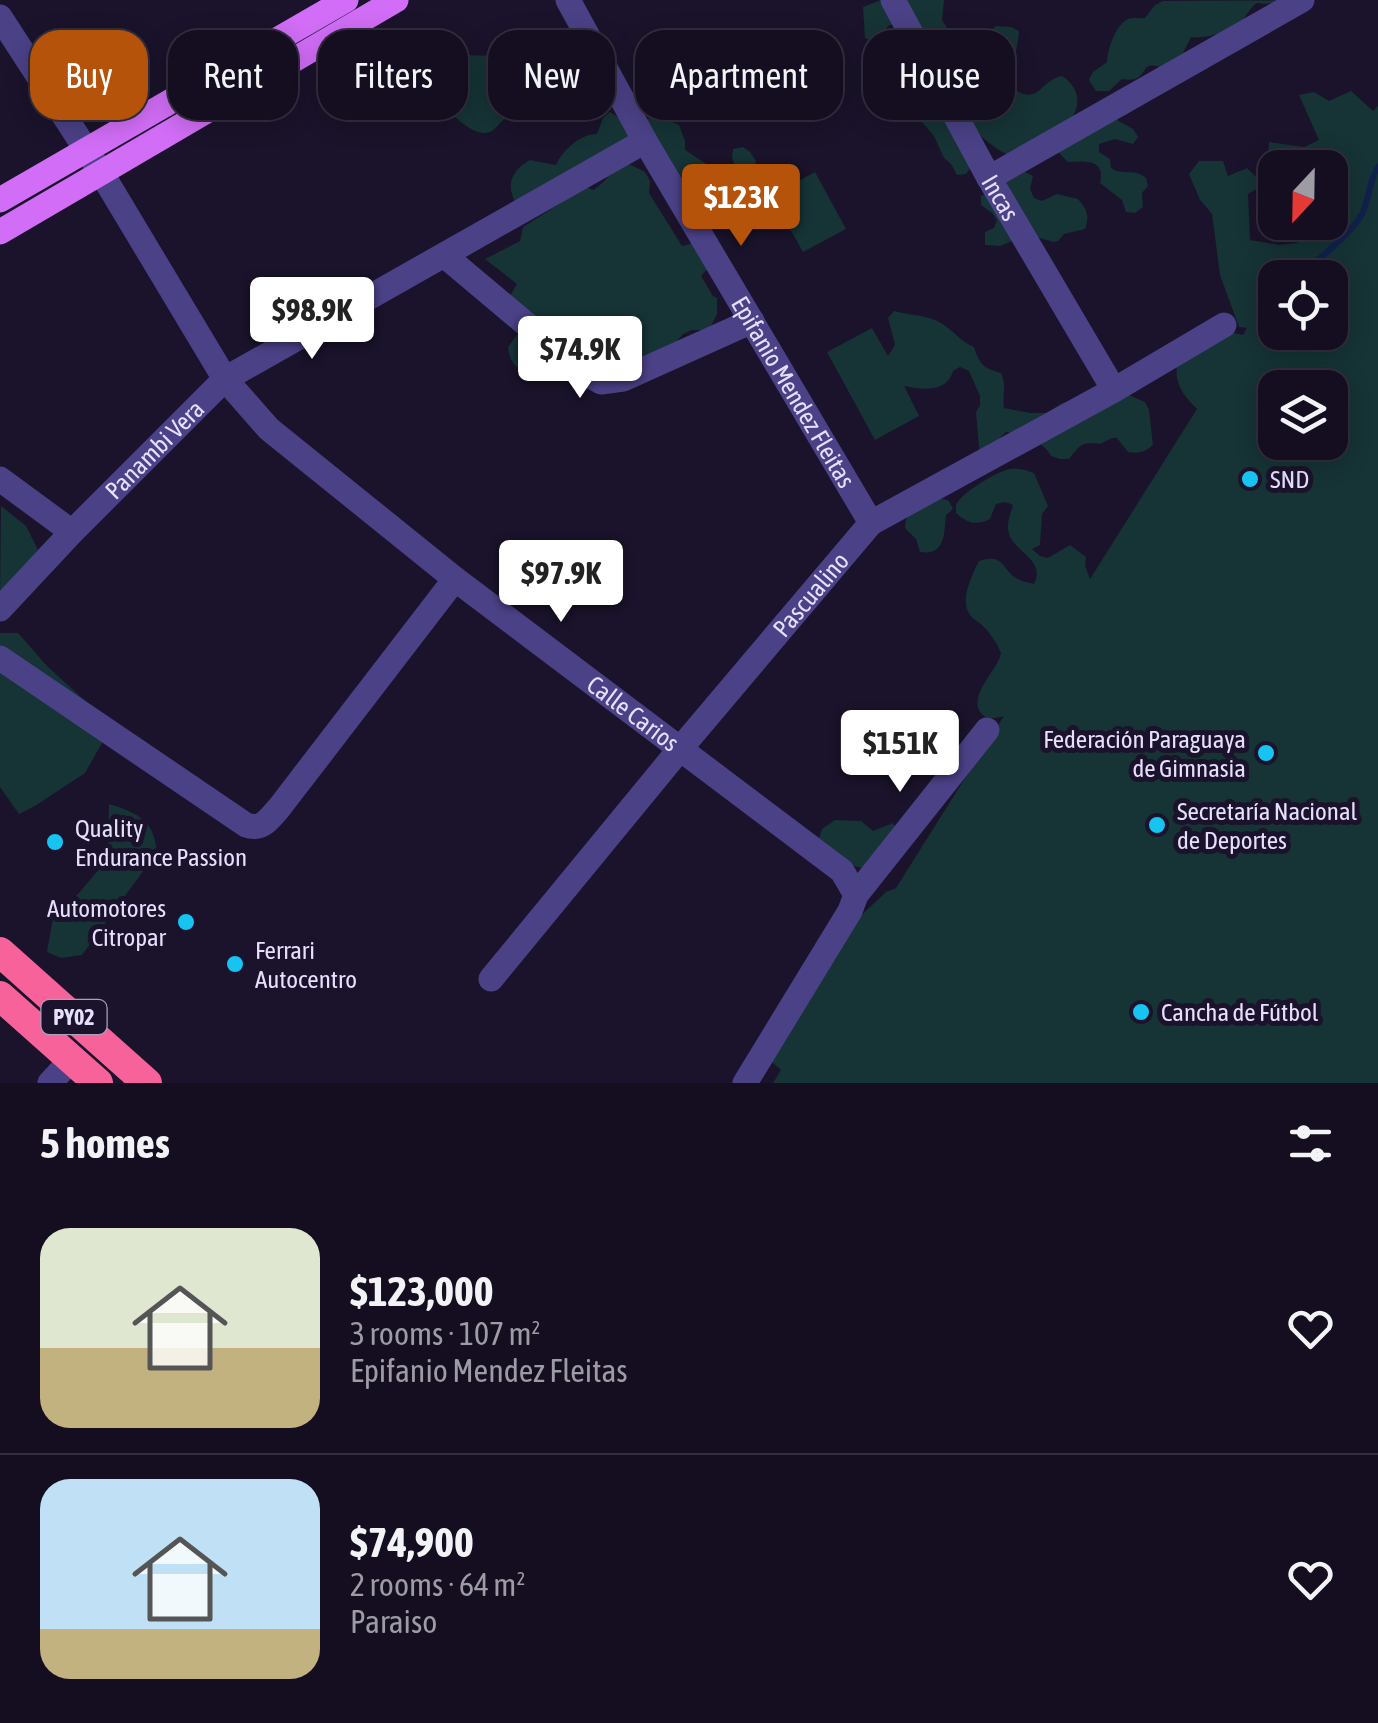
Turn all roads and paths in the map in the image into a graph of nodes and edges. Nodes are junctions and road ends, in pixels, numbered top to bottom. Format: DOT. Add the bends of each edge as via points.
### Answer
graph roads {
  1 [pos="346,0"];
  2 [pos="396,0"];
  3 [pos="568,0"];
  4 [pos="892,0"];
  5 [pos="1302,0"];
  6 [pos="0,17"];
  7 [pos="645,141"];
  8 [pos="86,150"];
  9 [pos="102,174"];
  10 [pos="989,178"];
  11 [pos="0,200"];
  12 [pos="0,232"];
  13 [pos="445,256"];
  14 [pos="752,321"];
  15 [pos="1224,325"];
  16 [pos="225,379"];
  17 [pos="1114,390"];
  18 [pos="0,479"];
  19 [pos="871,523"];
  20 [pos="72,532"];
  21 [pos="454,579"];
  22 [pos="0,609"];
  23 [pos="0,658"];
  24 [pos="987,730"];
  25 [pos="680,748"];
  26 [pos="856,895"];
  27 [pos="0,952"];
  28 [pos="491,979"];
  29 [pos="0,996"];
  30 [pos="72,1059"];
  31 [pos="50,1083"];
  32 [pos="98,1083"];
  33 [pos="147,1083"];
  34 [pos="745,1083"];
  1 -- 8 [label="main road"];
  2 -- 9 [label="main road"];
  3 -- 7 [label="street, Epifanio Mendez Fleitas"];
  4 -- 10 [label="street, Incas"];
  5 -- 10 [label="street"];
  6 -- 8 [label="street, Calle Carios"];
  7 -- 13 [label="street, Panambi Vera"];
  7 -- 14 [label="street, Epifanio Mendez Fleitas"];
  8 -- 9 [label="street, Calle Carios"];
  8 -- 11 [label="main road"];
  9 -- 12 [label="main road"];
  9 -- 16 [label="street, Calle Carios"];
  10 -- 17 [label="street, Incas"];
  13 -- 14 [label="street" via="601,382 623,379"];
  13 -- 16 [label="street, Panambi Vera"];
  14 -- 19 [label="street, Epifanio Mendez Fleitas"];
  15 -- 17 [label="street, Pascualino"];
  16 -- 20 [label="street, Panambi Vera"];
  16 -- 21 [label="street, Calle Carios" via="269,429"];
  17 -- 19 [label="street, Pascualino"];
  18 -- 20 [label="street"];
  19 -- 25 [label="street, Pascualino"];
  20 -- 22 [label="street, Panambi Vera"];
  21 -- 23 [label="street" via="279,808 254,828"];
  21 -- 25 [label="street, Calle Carios"];
  24 -- 26 [label="street"];
  25 -- 26 [label="street, Calle Carios" via="842,871"];
  25 -- 28 [label="street, Pascualino"];
  26 -- 34 [label="street"];
  27 -- 33 [label="highway, PY02"];
  29 -- 30 [label="highway, PY02"];
  30 -- 31 [label="street"];
  30 -- 32 [label="highway, PY02"];
}
